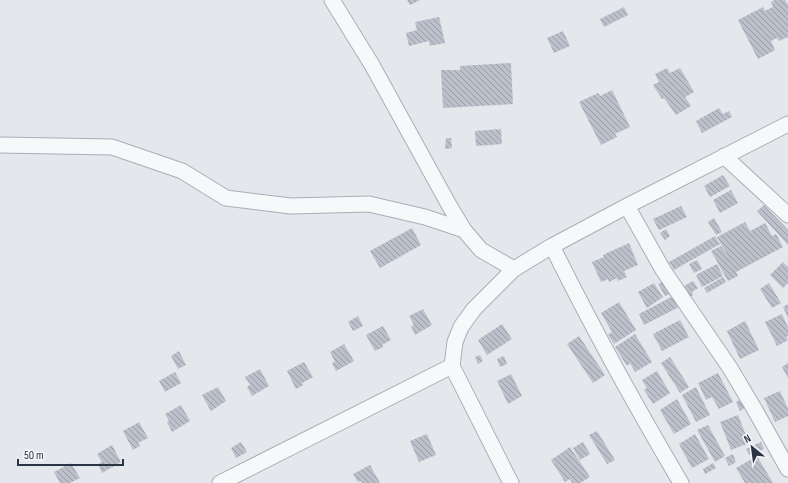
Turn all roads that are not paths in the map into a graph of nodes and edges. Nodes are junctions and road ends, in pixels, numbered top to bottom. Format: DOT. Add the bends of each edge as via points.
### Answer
graph roads {
  1 [pos="332,0"];
  2 [pos="788,124"];
  3 [pos="0,145"];
  4 [pos="724,156"];
  5 [pos="627,206"];
  6 [pos="788,215"];
  7 [pos="464,230"];
  8 [pos="552,246"];
  9 [pos="514,269"];
  10 [pos="452,366"];
  11 [pos="788,469"];
  12 [pos="220,483"];
  13 [pos="511,483"];
  14 [pos="681,483"];
  1 -- 7 [label="street" via="376,72"];
  2 -- 4 [label="street"];
  3 -- 7 [label="street" via="112,147 182,171 226,198 291,206 369,204 425,217"];
  4 -- 5 [label="street"];
  4 -- 6 [label="street"];
  5 -- 8 [label="street"];
  5 -- 11 [label="street" via="663,270 730,368"];
  7 -- 9 [label="street" via="481,250"];
  8 -- 9 [label="street"];
  8 -- 14 [label="street" via="645,423"];
  9 -- 10 [label="street" via="474,309 461,327 455,342"];
  10 -- 12 [label="street"];
  10 -- 13 [label="street"];
}
